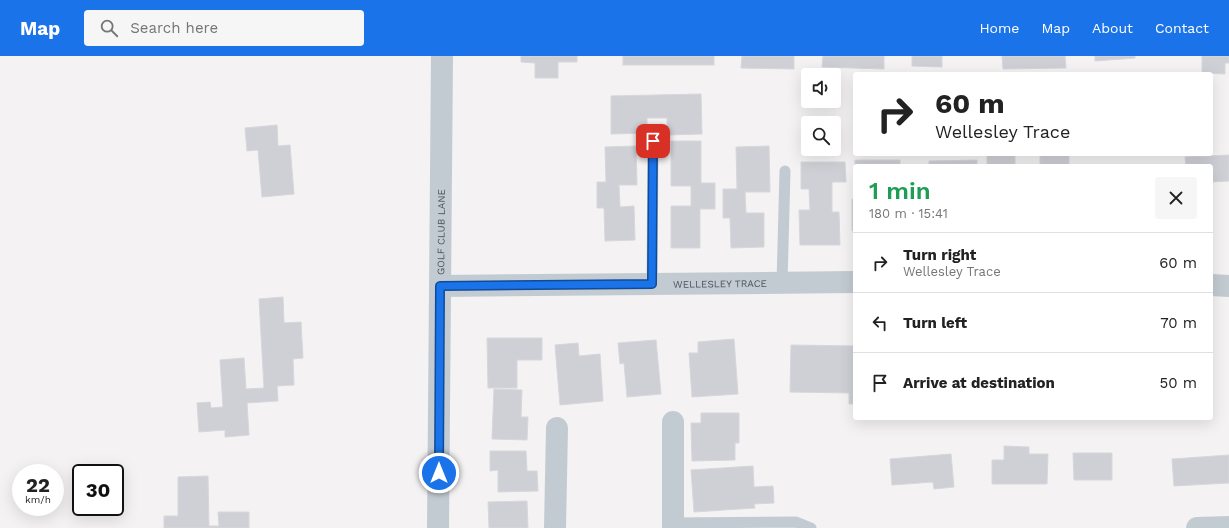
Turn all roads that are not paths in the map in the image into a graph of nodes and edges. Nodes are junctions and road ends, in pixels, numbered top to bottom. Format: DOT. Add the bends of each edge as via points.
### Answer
graph roads {
  1 [pos="442,56"];
  2 [pos="653,141"];
  3 [pos="785,171"];
  4 [pos="853,282"];
  5 [pos="782,283"];
  6 [pos="652,284"];
  7 [pos="440,286"];
  8 [pos="1213,286"];
  9 [pos="1229,286"];
  10 [pos="673,422"];
  11 [pos="557,428"];
  12 [pos="673,526"];
  13 [pos="1229,527"];
  14 [pos="438,528"];
  15 [pos="556,528"];
  16 [pos="811,528"];
  17 [pos="1197,528"];
  1 -- 7 [label="street, GOLF CLUB LANE"];
  2 -- 6 [label="lane"];
  3 -- 5 [label="lane"];
  4 -- 5 [label="street, WELLESLEY TRACE"];
  5 -- 6 [label="street, WELLESLEY TRACE"];
  6 -- 7 [label="street, WELLESLEY TRACE"];
  7 -- 14 [label="street, GOLF CLUB LANE"];
  8 -- 9 [label="street"];
  10 -- 12 [label="street"];
  11 -- 15 [label="street"];
  12 -- 16 [label="lane" via="796,522"];
  13 -- 17 [label="street"];
}
